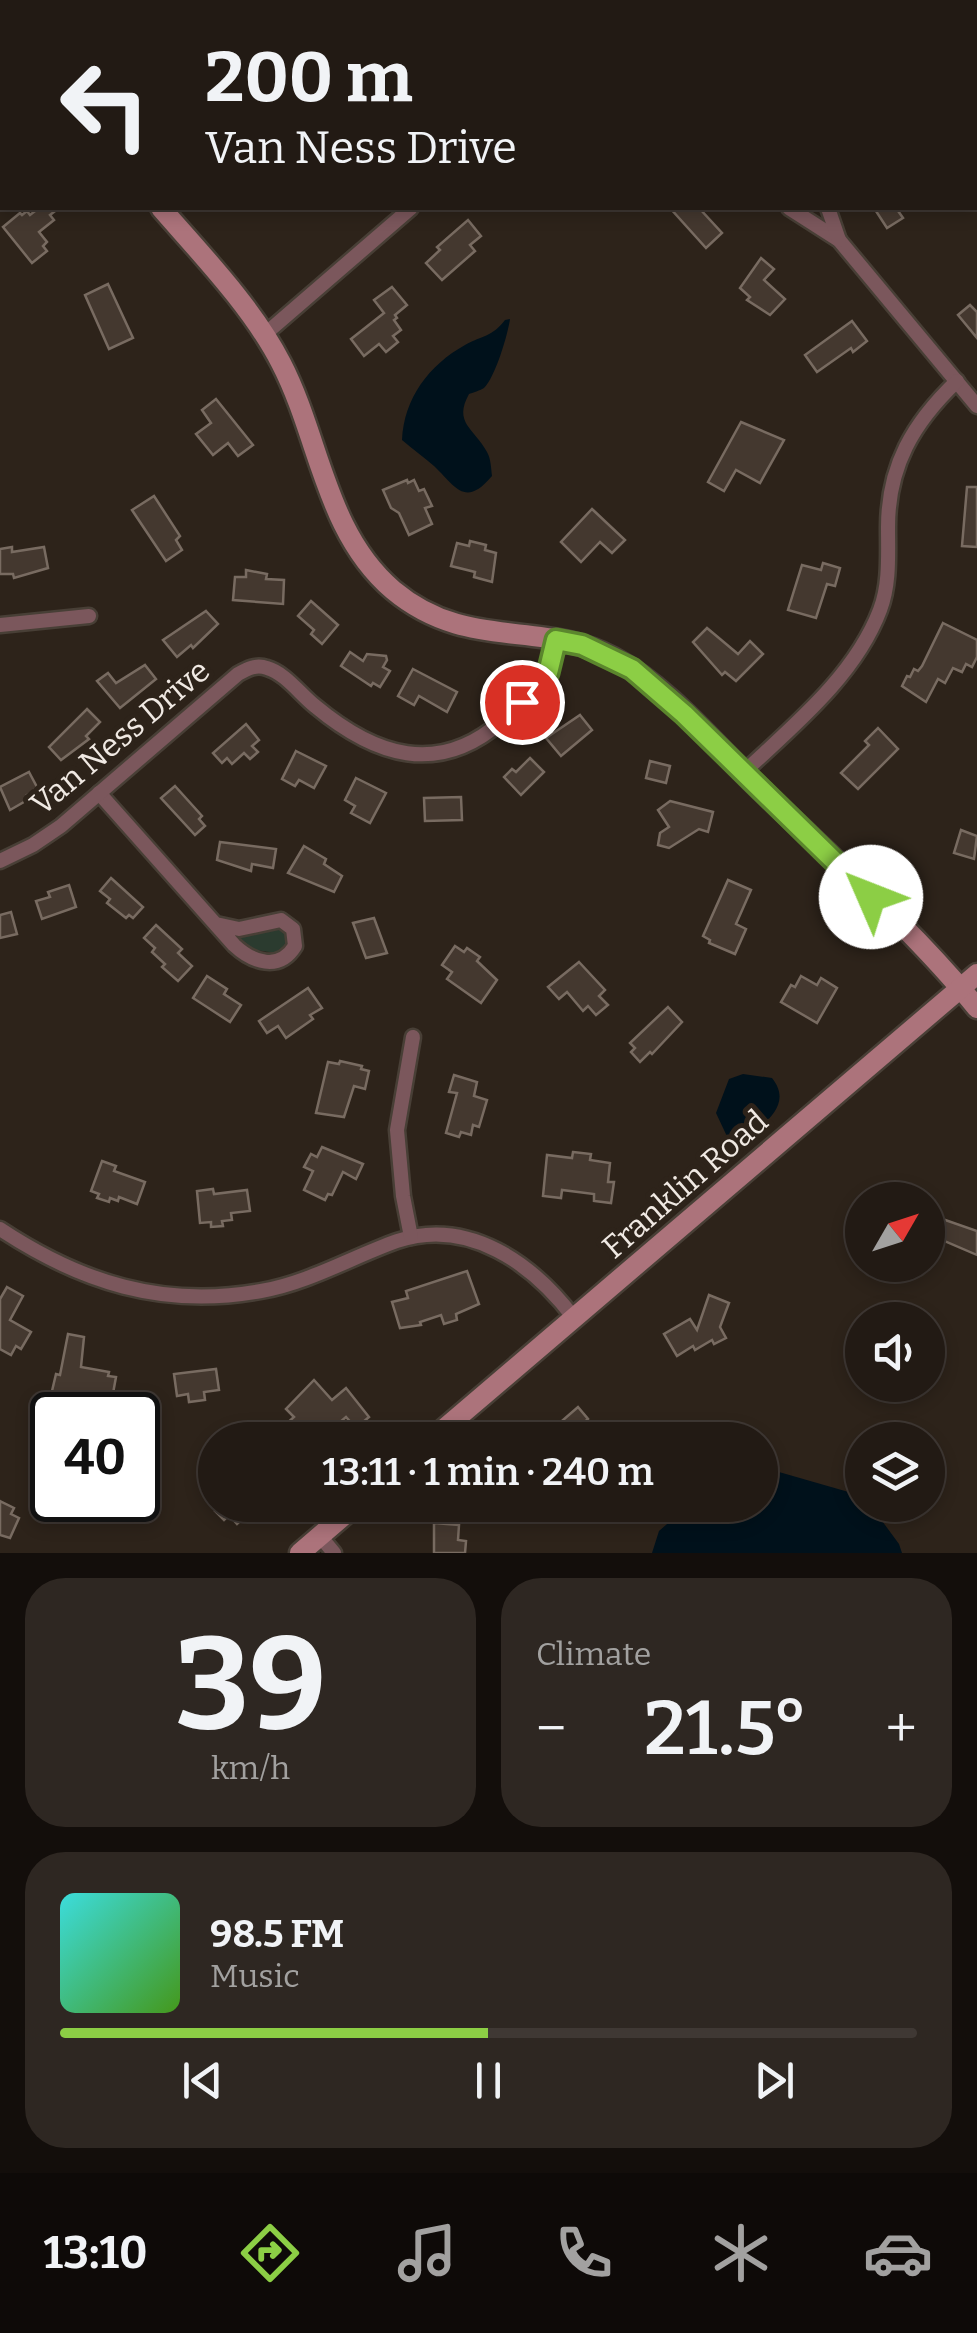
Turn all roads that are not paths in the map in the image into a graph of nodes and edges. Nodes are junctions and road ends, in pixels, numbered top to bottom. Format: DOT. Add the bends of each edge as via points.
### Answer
graph roads {
  1 [pos="163,210"];
  2 [pos="409,210"];
  3 [pos="793,210"];
  4 [pos="829,210"];
  5 [pos="839,240"];
  6 [pos="264,336"];
  7 [pos="956,381"];
  8 [pos="977,406"];
  9 [pos="90,616"];
  10 [pos="0,625"];
  11 [pos="556,640"];
  12 [pos="743,772"];
  13 [pos="99,792"];
  14 [pos="0,861"];
  15 [pos="216,924"];
  16 [pos="977,974"];
  17 [pos="960,988"];
  18 [pos="977,1008"];
  19 [pos="413,1037"];
  20 [pos="0,1228"];
  21 [pos="412,1237"];
  22 [pos="574,1318"];
  23 [pos="452,1422"];
  24 [pos="336,1522"];
  25 [pos="320,1536"];
  26 [pos="300,1553"];
  27 [pos="334,1553"];
  1 -- 6 [label="street"];
  2 -- 6 [label="street"];
  3 -- 5 [label="street"];
  4 -- 5 [label="street"];
  5 -- 7 [label="street"];
  6 -- 11 [label="street" via="291,384 340,518 378,576 453,624"];
  7 -- 8 [label="street"];
  7 -- 12 [label="street" via="919,422 898,459 889,498 886,588 863,644"];
  9 -- 10 [label="street"];
  11 -- 12 [label="street" via="632,669"];
  11 -- 13 [label="street, Van Ness Drive" via="542,681 488,732 456,751 413,754 368,740 260,666 238,674"];
  12 -- 17 [label="street"];
  13 -- 14 [label="street, Van Ness Drive" via="49,834"];
  13 -- 15 [label="street"];
  15 -- 15 [label="street" via="243,954 263,962 280,960 295,946 293,929 281,920 239,929"];
  16 -- 17 [label="street, Franklin Road"];
  17 -- 18 [label="street"];
  17 -- 22 [label="street, Franklin Road"];
  19 -- 21 [label="street" via="397,1130"];
  20 -- 21 [label="street" via="79,1274 170,1295 262,1291"];
  21 -- 22 [label="street" via="453,1236 504,1253 534,1272"];
  22 -- 23 [label="street, Franklin Road"];
  24 -- 25 [label="street"];
  25 -- 26 [label="street"];
  25 -- 27 [label="street"];
}
